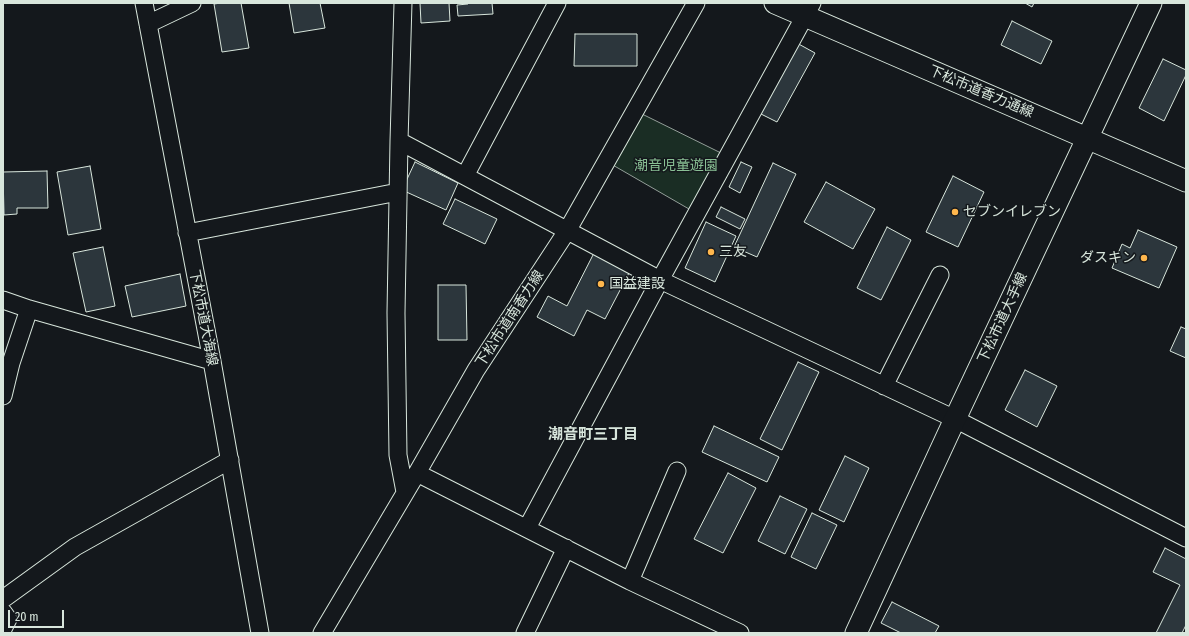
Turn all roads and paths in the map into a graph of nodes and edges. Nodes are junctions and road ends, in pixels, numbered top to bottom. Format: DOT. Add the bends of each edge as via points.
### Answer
graph roads {
  1 [pos="144,3"];
  2 [pos="192,3"];
  3 [pos="403,3"];
  4 [pos="558,3"];
  5 [pos="696,3"];
  6 [pos="775,3"];
  7 [pos="1151,3"];
  8 [pos="808,9"];
  9 [pos="148,24"];
  10 [pos="1088,138"];
  11 [pos="399,141"];
  12 [pos="465,176"];
  13 [pos="1186,181"];
  14 [pos="398,192"];
  15 [pos="567,231"];
  16 [pos="187,233"];
  17 [pos="940,275"];
  18 [pos="660,280"];
  19 [pos="3,300"];
  20 [pos="29,309"];
  21 [pos="212,362"];
  22 [pos="884,386"];
  23 [pos="3,396"];
  24 [pos="955,419"];
  25 [pos="230,460"];
  26 [pos="677,471"];
  27 [pos="417,473"];
  28 [pos="405,492"];
  29 [pos="527,528"];
  30 [pos="1186,538"];
  31 [pos="566,548"];
  32 [pos="630,581"];
  33 [pos="3,599"];
  34 [pos="3,612"];
  35 [pos="3,629"];
  36 [pos="260,633"];
  37 [pos="322,633"];
  38 [pos="525,633"];
  39 [pos="740,633"];
  40 [pos="856,633"];
  1 -- 9 [label="street, 下松市道大海線"];
  2 -- 9 [label="street"];
  3 -- 11 [label="street"];
  4 -- 12 [label="street"];
  5 -- 15 [label="street, 下松市道南香力線"];
  6 -- 8 [label="street, 下松市道香力通線"];
  7 -- 10 [label="street, 下松市道大手線"];
  8 -- 10 [label="street, 下松市道香力通線"];
  8 -- 18 [label="street"];
  9 -- 16 [label="street, 下松市道大海線"];
  10 -- 13 [label="street, 下松市道香力通線"];
  10 -- 24 [label="street, 下松市道大手線"];
  11 -- 12 [label="street"];
  11 -- 14 [label="street"];
  12 -- 15 [label="street"];
  14 -- 16 [label="street"];
  14 -- 28 [label="street" via="398,455"];
  15 -- 18 [label="street"];
  15 -- 27 [label="street, 下松市道南香力線" via="476,370"];
  16 -- 21 [label="street, 下松市道大海線"];
  17 -- 22 [label="street"];
  18 -- 22 [label="street"];
  18 -- 29 [label="street"];
  19 -- 20 [label="street"];
  20 -- 21 [label="street"];
  20 -- 23 [label="street"];
  21 -- 25 [label="street, 下松市道大海線"];
  22 -- 24 [label="street"];
  24 -- 30 [label="street"];
  24 -- 40 [label="street, 下松市道大手線"];
  25 -- 33 [label="street" via="75,547"];
  25 -- 36 [label="street, 下松市道大海線"];
  26 -- 32 [label="street"];
  27 -- 28 [label="street, 下松市道南香力線"];
  27 -- 29 [label="street"];
  28 -- 37 [label="street, 下松市道南香力線"];
  29 -- 31 [label="street"];
  31 -- 32 [label="street"];
  31 -- 38 [label="street"];
  32 -- 39 [label="street"];
  34 -- 35 [label="street" via="8,619"];
}
